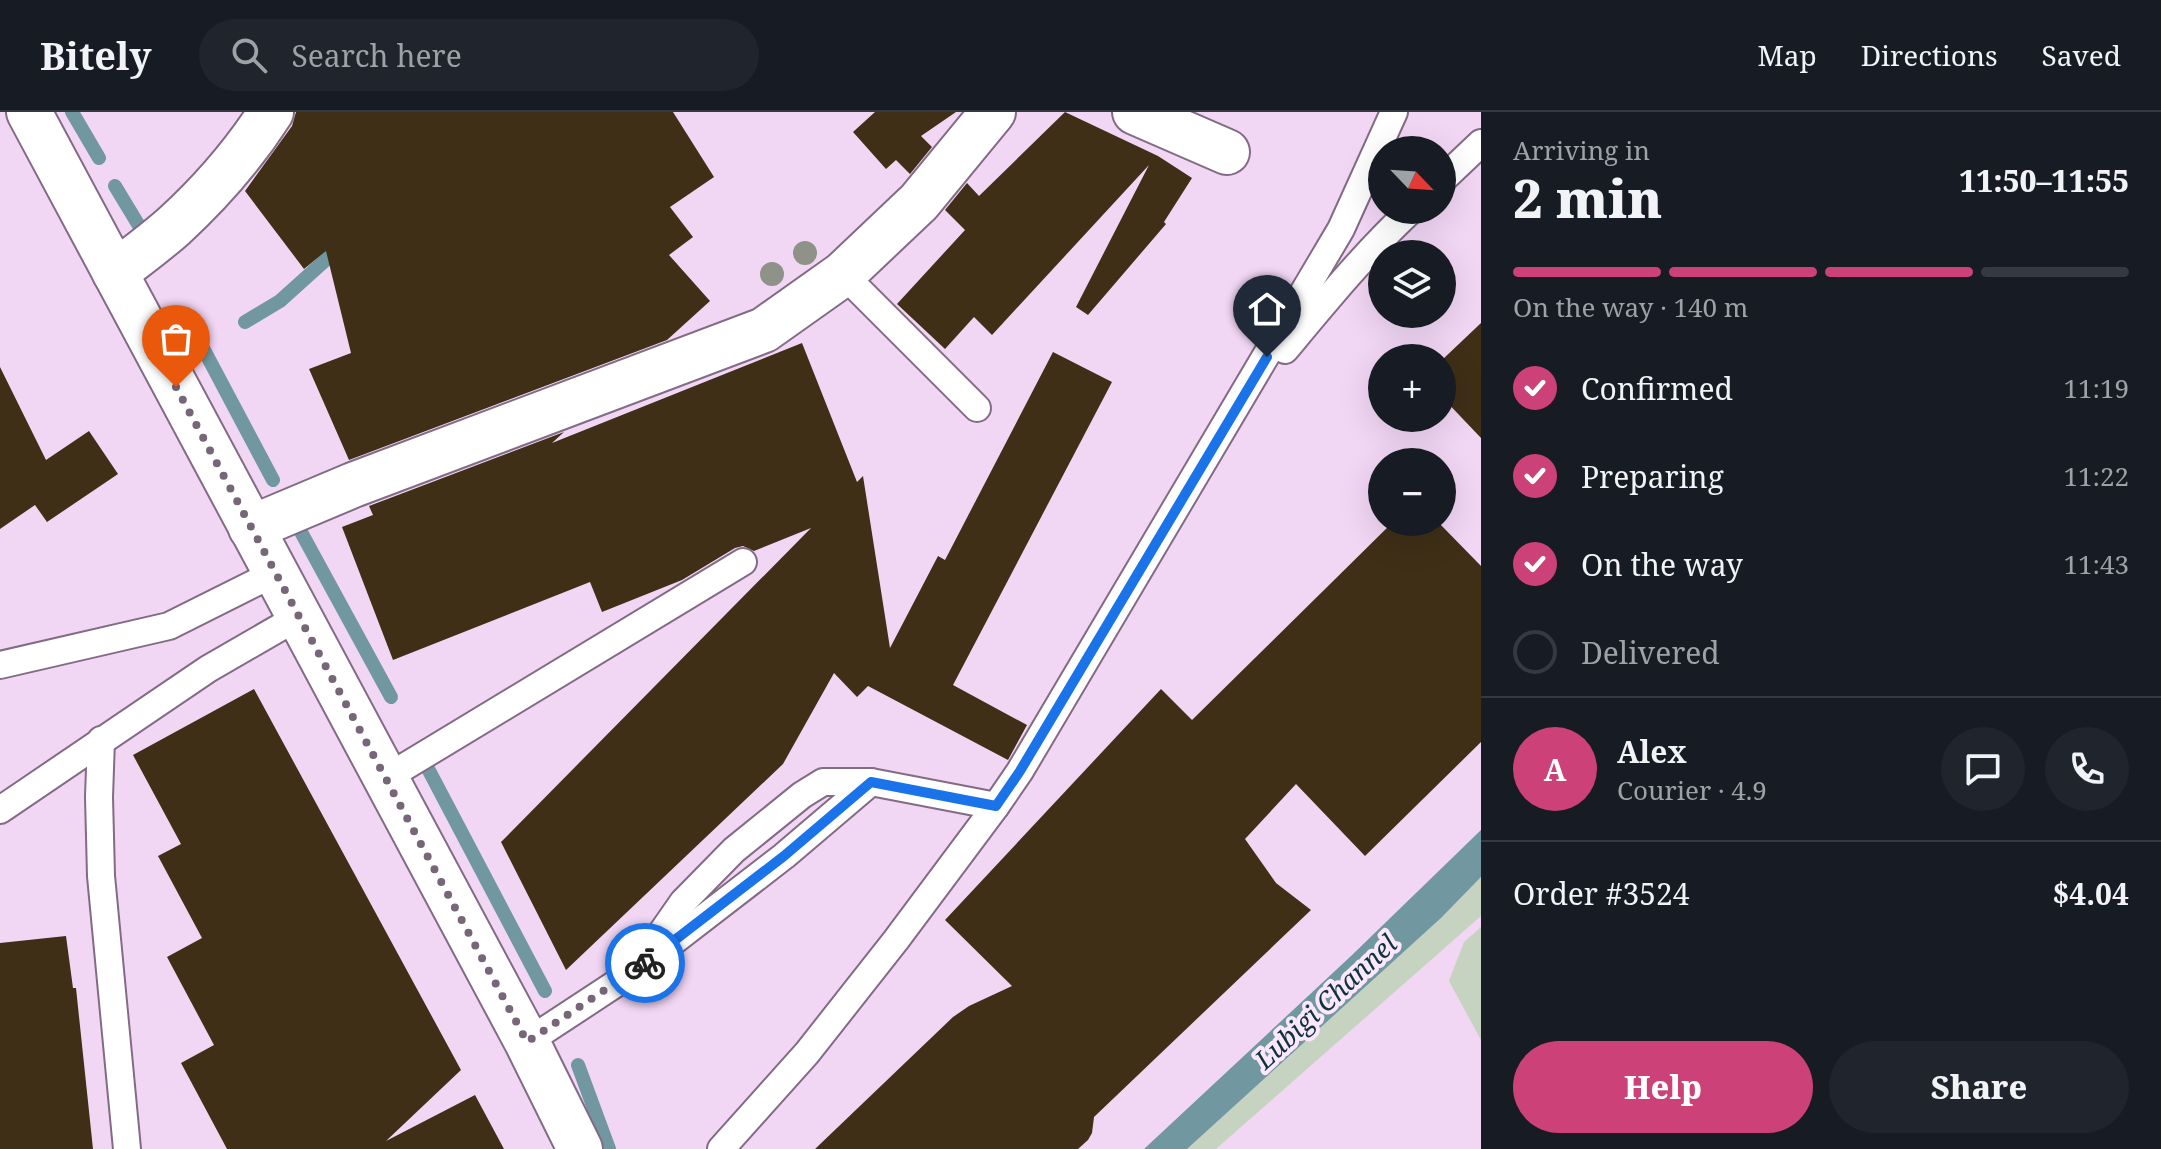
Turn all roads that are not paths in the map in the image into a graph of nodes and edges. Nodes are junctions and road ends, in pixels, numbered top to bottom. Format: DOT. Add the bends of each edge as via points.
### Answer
graph roads {
  1 [pos="29,112"];
  2 [pos="271,112"];
  3 [pos="993,112"];
  4 [pos="1135,112"];
  5 [pos="1394,112"];
  6 [pos="1481,143"];
  7 [pos="1227,152"];
  8 [pos="1456,167"];
  9 [pos="1396,224"];
  10 [pos="115,273"];
  11 [pos="843,274"];
  12 [pos="977,408"];
  13 [pos="1237,408"];
  14 [pos="251,528"];
  15 [pos="743,562"];
  16 [pos="275,573"];
  17 [pos="298,617"];
  18 [pos="0,665"];
  19 [pos="101,740"];
  20 [pos="386,778"];
  21 [pos="871,782"];
  22 [pos="996,806"];
  23 [pos="0,810"];
  24 [pos="635,971"];
  25 [pos="527,1042"];
  26 [pos="127,1149"];
  27 [pos="580,1149"];
  28 [pos="721,1149"];
  1 -- 10 [label="street"];
  2 -- 10 [label="street" via="213,187"];
  3 -- 11 [label="street" via="919,202"];
  4 -- 7 [label="street"];
  5 -- 13 [label="lane" via="1341,229"];
  6 -- 8 [label="lane"];
  9 -- 13 [label="lane"];
  10 -- 14 [label="street"];
  11 -- 12 [label="lane"];
  11 -- 14 [label="street" via="764,330"];
  13 -- 22 [label="lane"];
  14 -- 16 [label="street"];
  15 -- 20 [label="lane"];
  16 -- 17 [label="street"];
  16 -- 18 [label="lane" via="169,626"];
  17 -- 19 [label="lane"];
  17 -- 20 [label="street"];
  19 -- 23 [label="lane"];
  19 -- 26 [label="lane" via="101,876"];
  20 -- 25 [label="street"];
  21 -- 22 [label="lane"];
  21 -- 24 [label="lane"];
  21 -- 24 [label="lane" via="823,782 802,795 734,850 683,902"];
  22 -- 28 [label="lane" via="816,1041"];
  24 -- 25 [label="lane"];
  25 -- 27 [label="street"];
}
